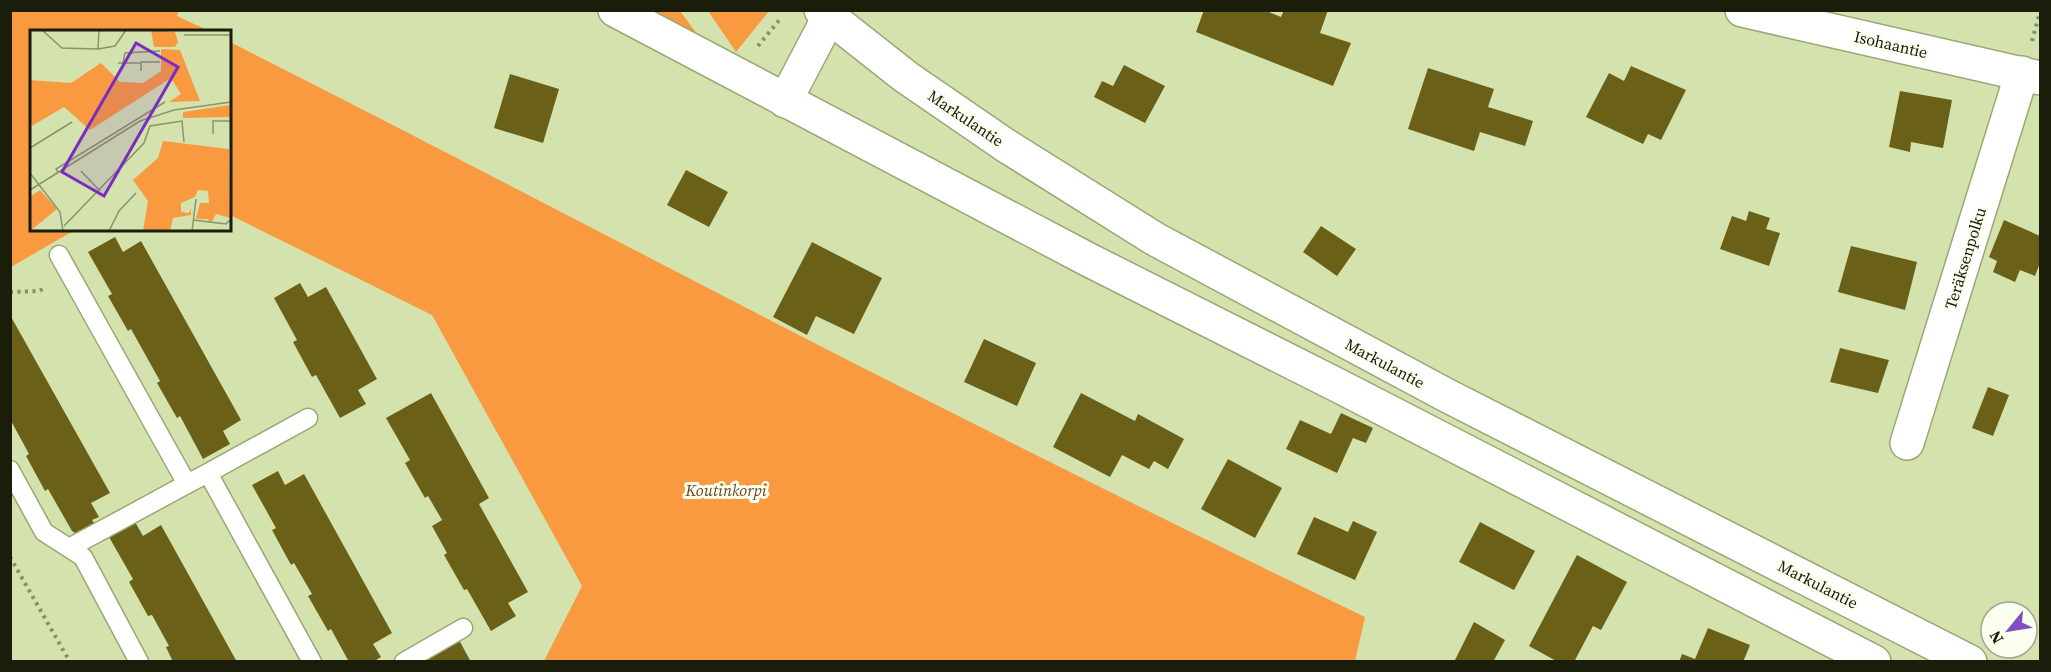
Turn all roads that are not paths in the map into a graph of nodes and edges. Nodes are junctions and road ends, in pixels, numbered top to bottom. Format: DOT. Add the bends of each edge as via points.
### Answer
graph roads {
  1 [pos="615,10"];
  2 [pos="1742,10"];
  3 [pos="825,14"];
  4 [pos="2031,75"];
  5 [pos="785,101"];
  6 [pos="59,255"];
  7 [pos="308,418"];
  8 [pos="1907,443"];
  9 [pos="10,470"];
  10 [pos="208,472"];
  11 [pos="186,483"];
  12 [pos="69,548"];
  13 [pos="463,628"];
  14 [pos="139,662"];
  15 [pos="312,662"];
  16 [pos="404,662"];
  17 [pos="1874,662"];
  18 [pos="1970,662"];
  1 -- 5 [label="street"];
  2 -- 4 [label="street, Isohaantie"];
  3 -- 5 [label="street, Markulantie"];
  3 -- 18 [label="street, Markulantie" via="1005,146 1155,239 1446,395"];
  4 -- 8 [label="street, Teräksenpolku"];
  5 -- 17 [label="street"];
  6 -- 11 [label="lane"];
  7 -- 10 [label="lane"];
  9 -- 12 [label="lane" via="44,532"];
  10 -- 11 [label="lane"];
  10 -- 15 [label="lane"];
  11 -- 12 [label="lane"];
  12 -- 14 [label="lane" via="83,557"];
  13 -- 16 [label="lane"];
}
